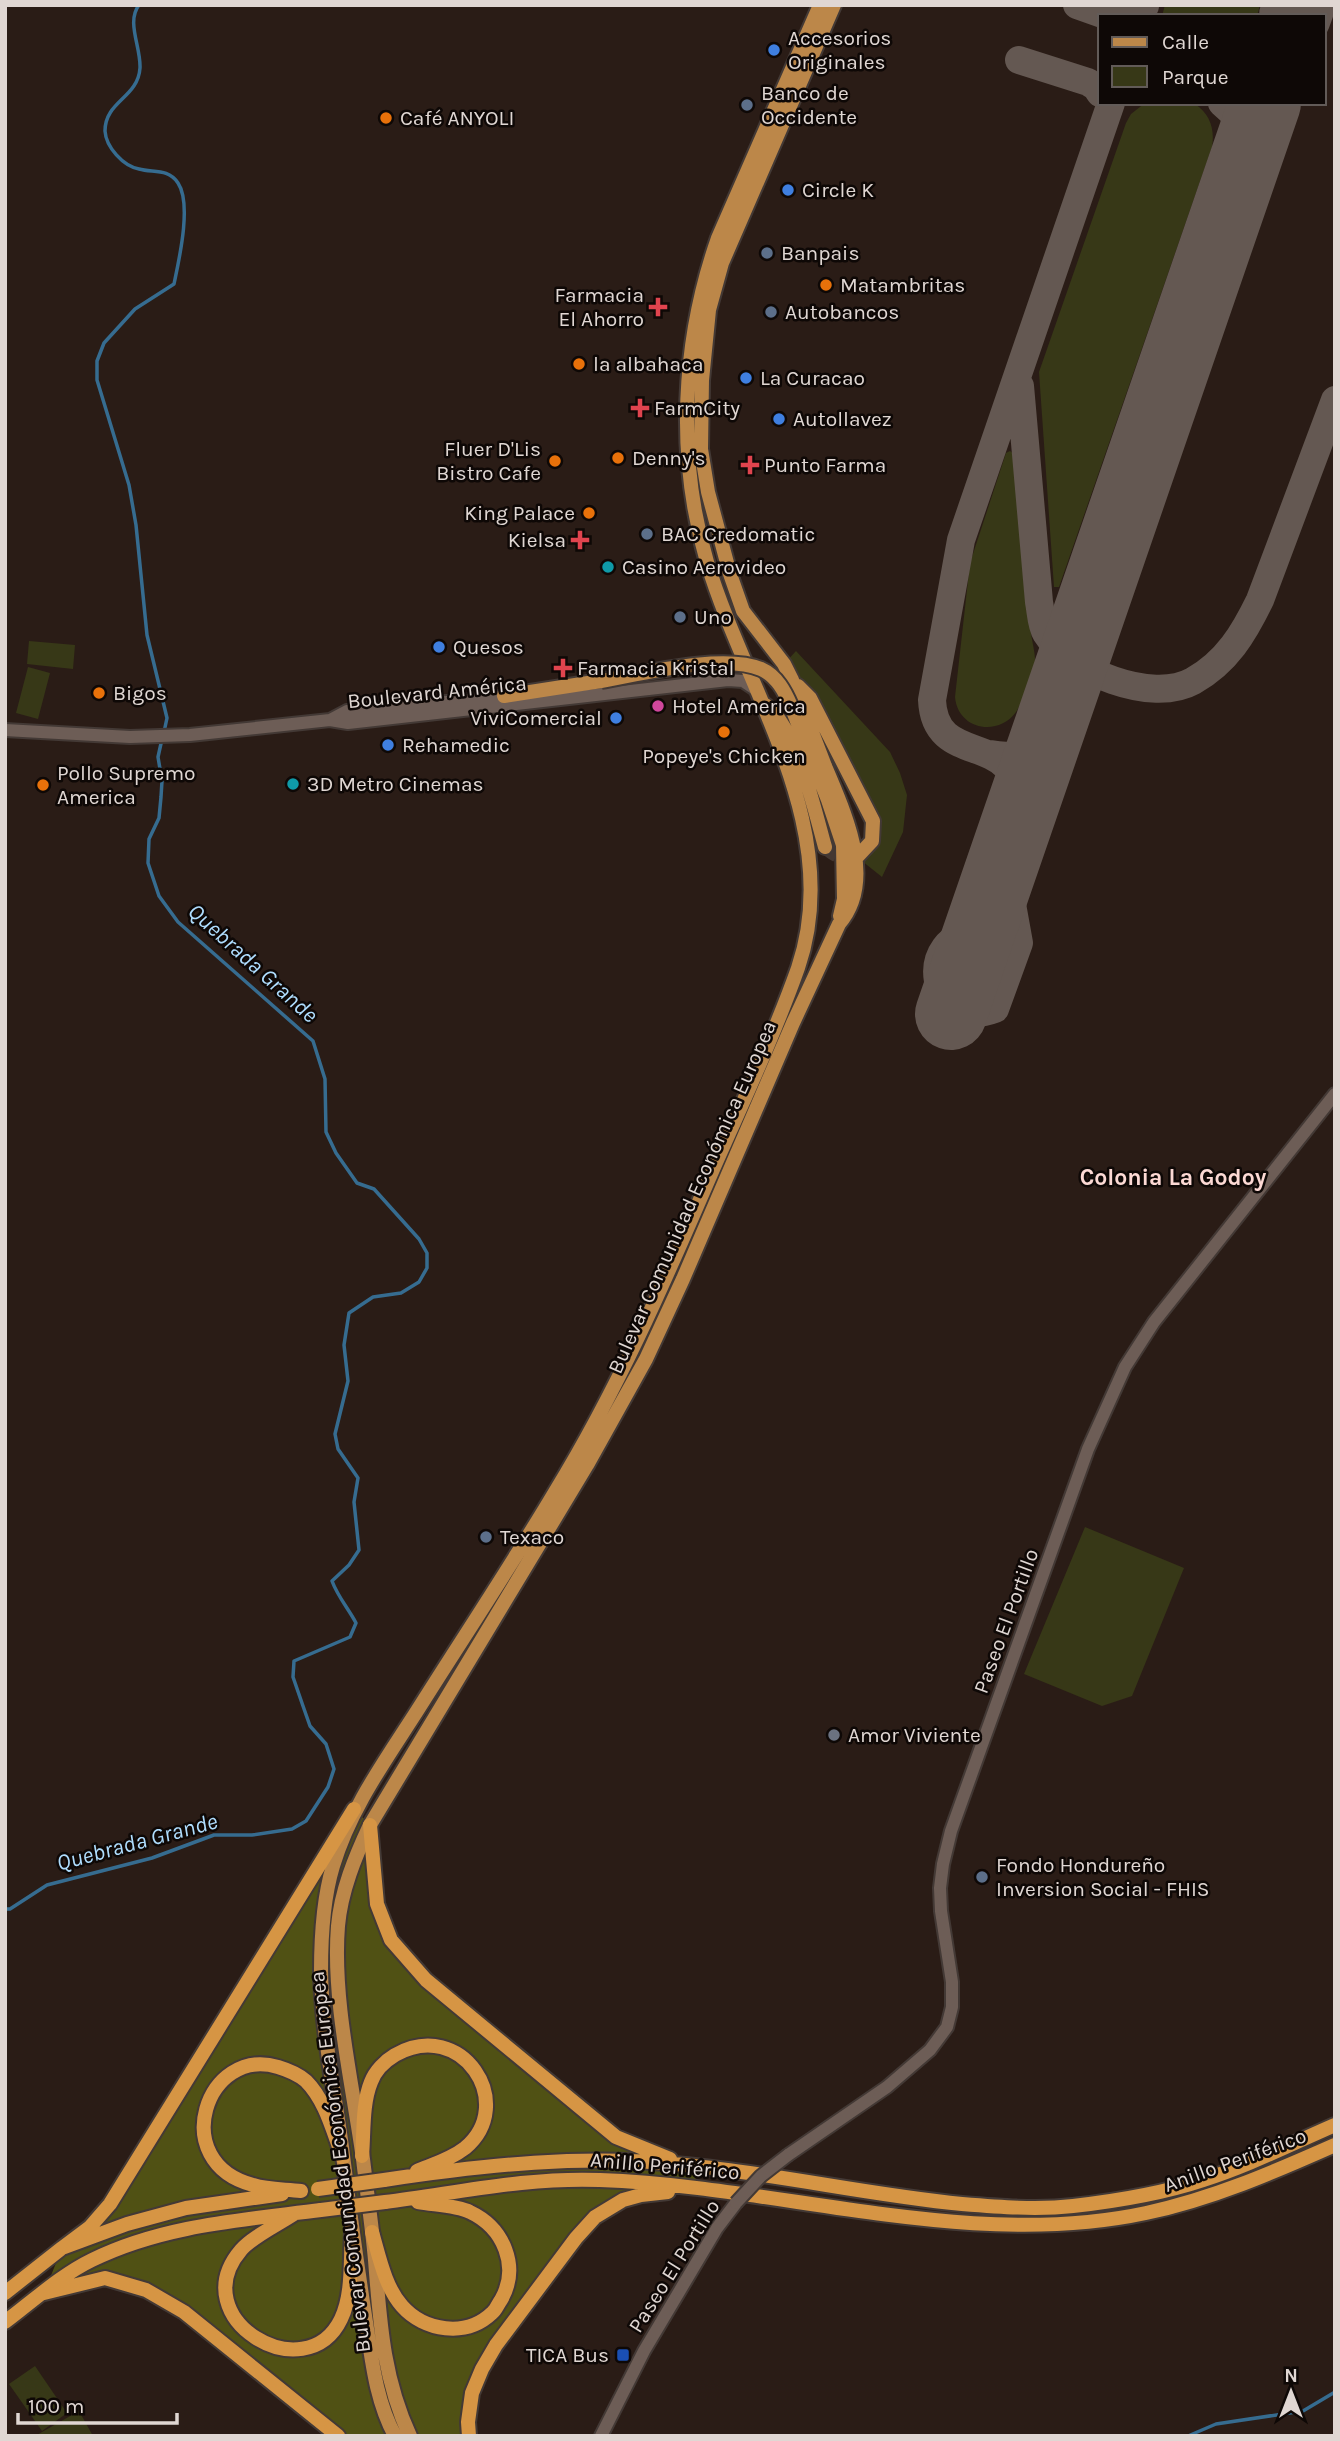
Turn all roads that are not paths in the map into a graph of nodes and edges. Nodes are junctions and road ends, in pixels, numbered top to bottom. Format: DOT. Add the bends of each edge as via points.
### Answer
graph roads {
  1 [pos="820,5"];
  2 [pos="834,5"];
  3 [pos="740,653"];
  4 [pos="792,680"];
  5 [pos="758,695"];
  6 [pos="504,696"];
  7 [pos="330,720"];
  8 [pos="5,730"];
  9 [pos="825,847"];
  10 [pos="857,858"];
  11 [pos="839,924"];
  12 [pos="1335,1094"];
  13 [pos="354,1809"];
  14 [pos="370,1825"];
  15 [pos="1335,2125"];
  16 [pos="1335,2144"];
  17 [pos="362,2156"];
  18 [pos="343,2158"];
  19 [pos="684,2164"];
  20 [pos="392,2179"];
  21 [pos="704,2189"];
  22 [pos="301,2191"];
  23 [pos="403,2200"];
  24 [pos="294,2214"];
  25 [pos="372,2232"];
  26 [pos="352,2234"];
  27 [pos="62,2248"];
  28 [pos="5,2293"];
  29 [pos="44,2293"];
  30 [pos="5,2322"];
  31 [pos="338,2436"];
  32 [pos="395,2436"];
  33 [pos="410,2436"];
  34 [pos="469,2436"];
  35 [pos="601,2436"];
  1 -- 3 [label="main road, Bulevar Comunidad Económica Europea" via="718,238 705,276 691,352 687,410 691,484 708,564"];
  2 -- 4 [label="main road, Bulevar Comunidad Económica Europea" via="722,263 709,310 702,380 701,449 730,574 743,611"];
  3 -- 5 [label="main road, Bulevar Comunidad Económica Europea"];
  3 -- 6 [label="main road, Boulevard América" via="715,672 702,675"];
  4 -- 10 [label="main road" via="810,698 873,821 872,841"];
  4 -- 11 [label="main road, Bulevar Comunidad Económica Europea" via="852,835 854,899"];
  5 -- 7 [label="main road, Boulevard América" via="743,681 728,680 348,723"];
  5 -- 9 [label="main road" via="778,715 791,741"];
  5 -- 13 [label="main road, Bulevar Comunidad Económica Europea" via="803,820 810,890 800,962 633,1350 553,1496"];
  6 -- 7 [label="main road, Boulevard América" via="347,711"];
  6 -- 11 [label="main road, bridge" via="720,663 762,670 778,682 791,706 843,845 844,899"];
  7 -- 8 [label="main road, Boulevard América" via="130,737"];
  11 -- 14 [label="main road, Bulevar Comunidad Económica Europea" via="646,1359"];
  12 -- 35 [label="main road, Paseo El Portillo, bridge" via="1154,1322 1125,1367 1088,1449 951,1831 940,1888 952,1982 947,2027 930,2050 887,2087 788,2155 736,2203 644,2351"];
  13 -- 18 [label="main road, Bulevar Comunidad Económica Europea" via="330,1873 321,1974"];
  13 -- 27 [label="highway" via="110,2204"];
  14 -- 17 [label="main road, Bulevar Comunidad Económica Europea" via="347,1883 338,1925 337,1981"];
  14 -- 19 [label="highway" via="377,1904 391,1940 426,1980 616,2137"];
  15 -- 19 [label="highway, Anillo Periférico" via="1203,2180 1142,2196 1070,2206 945,2202"];
  16 -- 21 [label="highway, Anillo Periférico" via="1206,2197 1146,2213 1068,2223 946,2220"];
  17 -- 20 [label="highway" via="367,2099 377,2070 407,2049 424,2045 444,2047 461,2056 474,2067 484,2090 484,2117 478,2132 451,2158"];
  17 -- 25 [label="main road, Bulevar Comunidad Económica Europea"];
  18 -- 22 [label="highway" via="323,2104 304,2079 272,2065 256,2065 224,2080 212,2094 203,2127 206,2146 217,2165 254,2186"];
  18 -- 26 [label="main road, Bulevar Comunidad Económica Europea"];
  19 -- 20 [label="highway, Anillo Periférico" via="545,2161"];
  20 -- 22 [label="highway, Anillo Periférico, bridge"];
  21 -- 23 [label="highway, Anillo Periférico" via="565,2179"];
  21 -- 34 [label="highway" via="641,2194 595,2217 482,2369 472,2393"];
  22 -- 27 [label="highway, Anillo Periférico" via="186,2208"];
  23 -- 24 [label="highway, Anillo Periférico, bridge"];
  23 -- 25 [label="highway" via="467,2210 496,2231 510,2265 508,2288 493,2313 472,2326 440,2329 417,2320 400,2304 385,2275"];
  24 -- 26 [label="highway" via="242,2248 227,2277 226,2299 232,2315 244,2331 278,2348 313,2345 341,2320 348,2298"];
  24 -- 29 [label="highway, Anillo Periférico" via="198,2226 137,2242 89,2262"];
  25 -- 33 [label="main road, Bulevar Comunidad Económica Europea" via="382,2346 389,2381"];
  26 -- 32 [label="main road, Bulevar Comunidad Económica Europea" via="376,2382"];
  27 -- 28 [label="highway, Anillo Periférico"];
  29 -- 30 [label="highway, Anillo Periférico"];
  29 -- 31 [label="highway" via="105,2278 146,2290 184,2312"];
}
